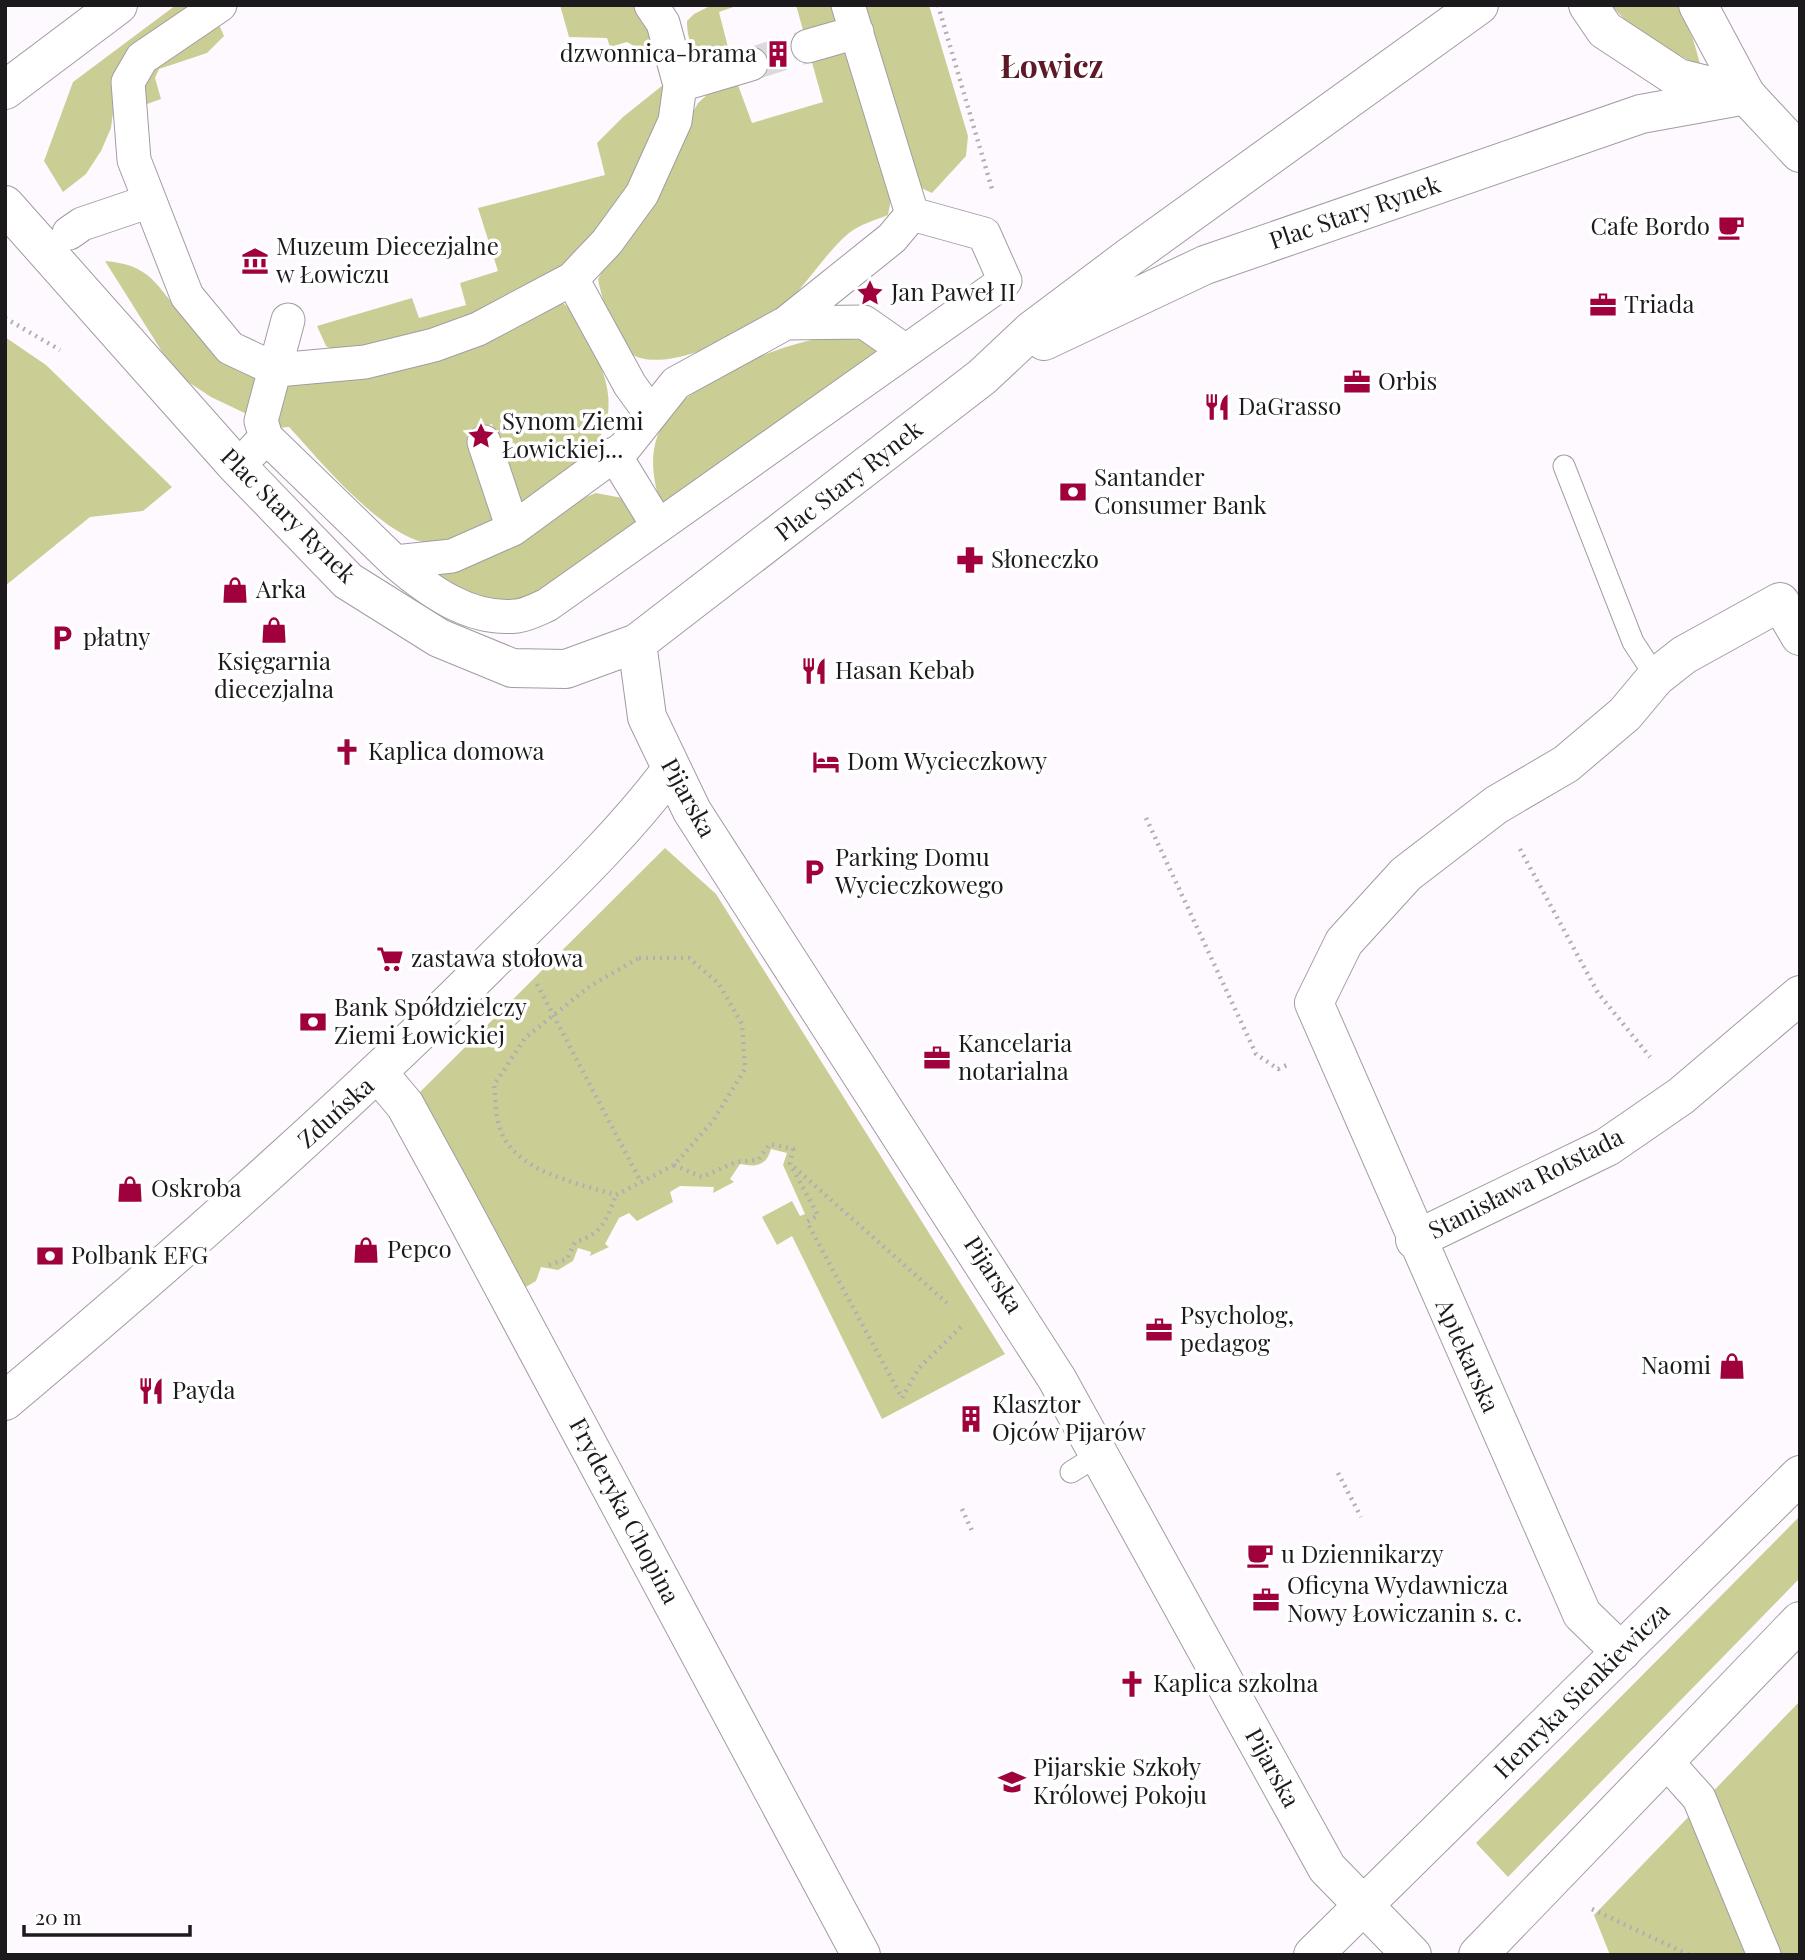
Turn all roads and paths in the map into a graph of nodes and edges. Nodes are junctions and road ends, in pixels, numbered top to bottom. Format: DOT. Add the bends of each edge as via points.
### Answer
graph roads {
  1 [pos="118,5"];
  2 [pos="220,5"];
  3 [pos="651,5"];
  4 [pos="938,5"];
  5 [pos="1479,5"];
  6 [pos="1588,5"];
  7 [pos="1698,5"];
  8 [pos="852,19"];
  9 [pos="808,46"];
  10 [pos="751,64"];
  11 [pos="680,85"];
  12 [pos="5,89"];
  13 [pos="1746,95"];
  14 [pos="1800,153"];
  15 [pos="994,194"];
  16 [pos="150,201"];
  17 [pos="5,205"];
  18 [pos="912,214"];
  19 [pos="69,233"];
  20 [pos="572,279"];
  21 [pos="5,318"];
  22 [pos="288,320"];
  23 [pos="786,323"];
  24 [pos="60,350"];
  25 [pos="904,350"];
  26 [pos="277,370"];
  27 [pos="982,377"];
  28 [pos="651,414"];
  29 [pos="266,437"];
  30 [pos="484,442"];
  31 [pos="614,454"];
  32 [pos="1564,466"];
  33 [pos="239,468"];
  34 [pos="659,526"];
  35 [pos="513,529"];
  36 [pos="396,562"];
  37 [pos="1800,636"];
  38 [pos="637,643"];
  39 [pos="1656,677"];
  40 [pos="671,770"];
  41 [pos="1496,805"];
  42 [pos="1146,818"];
  43 [pos="532,975"];
  44 [pos="1800,995"];
  45 [pos="553,1015"];
  46 [pos="1334,1047"];
  47 [pos="379,1074"];
  48 [pos="1681,1096"];
  49 [pos="790,1164"];
  50 [pos="674,1165"];
  51 [pos="641,1182"];
  52 [pos="616,1195"];
  53 [pos="1415,1240"];
  54 [pos="550,1265"];
  55 [pos="5,1401"];
  56 [pos="1338,1473"];
  57 [pos="1800,1475"];
  58 [pos="962,1509"];
  59 [pos="1361,1517"];
  60 [pos="973,1533"];
  61 [pos="1800,1621"];
  62 [pos="1621,1651"];
  63 [pos="1665,1760"];
  64 [pos="1362,1905"];
  65 [pos="1583,1905"];
  66 [pos="1686,1954"];
  67 [pos="861,1955"];
  68 [pos="1313,1955"];
  69 [pos="1412,1955"];
  70 [pos="1478,1955"];
  71 [pos="1764,1955"];
  1 -- 12 [label="street"];
  2 -- 16 [label="street" via="142,58 128,82 134,160"];
  3 -- 11 [label="street" via="663,23"];
  4 -- 15 [label="path"];
  5 -- 27 [label="street, Plac Stary Rynek" via="1128,258 1031,331"];
  6 -- 13 [label="street" via="1605,30 1678,78"];
  7 -- 13 [label="street"];
  8 -- 9 [label="street"];
  8 -- 18 [label="street"];
  10 -- 11 [label="street"];
  11 -- 20 [label="street" via="675,121 642,194"];
  13 -- 14 [label="street"];
  13 -- 27 [label="street, Plac Stary Rynek" via="1641,114 1205,265 1038,344"];
  16 -- 19 [label="street" via="82,224"];
  16 -- 26 [label="street" via="187,296 230,348"];
  17 -- 33 [label="street, Plac Stary Rynek"];
  18 -- 23 [label="street" via="892,238"];
  18 -- 25 [label="street" via="984,234 1005,281"];
  20 -- 26 [label="street" via="478,329 434,345 365,362"];
  20 -- 28 [label="street"];
  21 -- 24 [label="path"];
  22 -- 26 [label="street"];
  23 -- 25 [label="street" via="864,323"];
  23 -- 28 [label="street" via="676,383"];
  25 -- 34 [label="street"];
  26 -- 29 [label="street" via="261,421"];
  27 -- 38 [label="street, Plac Stary Rynek"];
  28 -- 31 [label="street"];
  29 -- 33 [label="street"];
  29 -- 36 [label="street"];
  30 -- 35 [label="street"];
  31 -- 34 [label="street"];
  31 -- 35 [label="street"];
  32 -- 39 [label="lane" via="1633,642"];
  33 -- 38 [label="street, Plac Stary Rynek" via="348,581 439,638 512,668 566,669"];
  34 -- 36 [label="street" via="547,605 519,616 467,609 430,591"];
  35 -- 36 [label="street" via="452,556"];
  37 -- 39 [label="street" via="1780,602 1684,655"];
  38 -- 40 [label="street, Pijarska" via="647,718"];
  39 -- 41 [label="street" via="1625,714 1566,764"];
  40 -- 47 [label="street, Zduńska" via="634,819"];
  40 -- 64 [label="street, Pijarska" via="692,811 1058,1378 1085,1463 1327,1868"];
  41 -- 46 [label="street, Aptekarska" via="1406,874 1344,942 1314,1003"];
  41 -- 48 [label="path" via="1598,993"];
  42 -- 46 [label="path" via="1256,1054 1278,1069"];
  43 -- 45 [label="path"];
  44 -- 48 [label="street, Stanisława Rotstada"];
  45 -- 50 [label="path" via="590,986 639,958 688,958 719,984 742,1024 745,1069 713,1121"];
  45 -- 51 [label="path"];
  45 -- 52 [label="path" via="525,1038 494,1085 500,1130 522,1159 568,1181"];
  46 -- 53 [label="street, Aptekarska"];
  47 -- 55 [label="street, Zduńska" via="177,1256"];
  47 -- 67 [label="street, Fryderyka Chopina" via="405,1105"];
  48 -- 53 [label="street, Stanisława Rotstada" via="1607,1147"];
  49 -- 49 [label="path" via="967,1321 919,1368 902,1398 807,1222 818,1215"];
  49 -- 50 [label="path" via="793,1149 770,1144 758,1160 736,1163 702,1177"];
  50 -- 51 [label="path"];
  51 -- 52 [label="path"];
  52 -- 54 [label="path" via="605,1222 593,1236 575,1242 567,1259"];
  53 -- 62 [label="street, Aptekarska" via="1582,1614"];
  56 -- 59 [label="path"];
  57 -- 62 [label="street, Henryka Sienkiewicza"];
  58 -- 60 [label="path"];
  61 -- 63 [label="street"];
  62 -- 64 [label="street, Henryka Sienkiewicza"];
  63 -- 70 [label="street"];
  63 -- 71 [label="street" via="1699,1798"];
  64 -- 68 [label="street, Henryka Sienkiewicza"];
  64 -- 69 [label="street"];
  65 -- 66 [label="path"];
}
